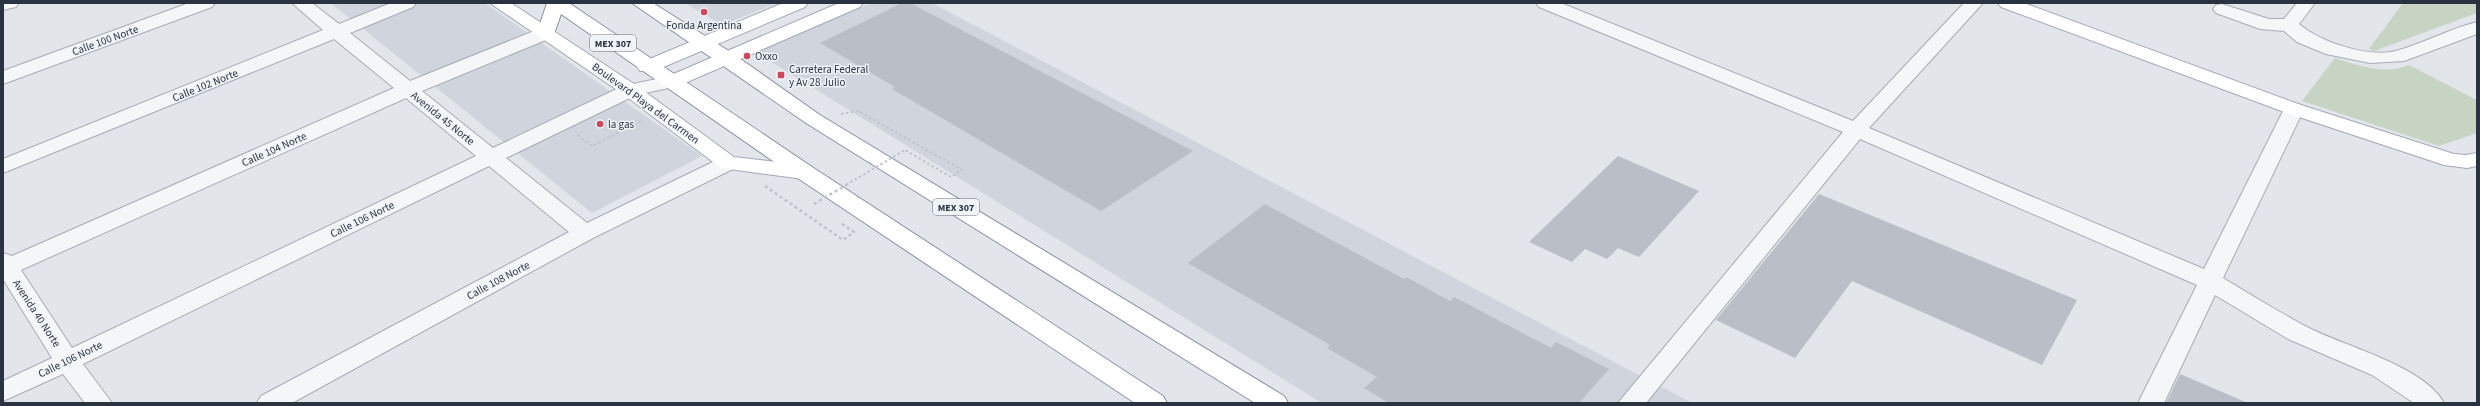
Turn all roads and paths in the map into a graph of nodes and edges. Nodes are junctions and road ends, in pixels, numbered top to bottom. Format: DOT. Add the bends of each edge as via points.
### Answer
graph roads {
  1 [pos="10,3"];
  2 [pos="206,3"];
  3 [pos="302,3"];
  4 [pos="407,3"];
  5 [pos="499,3"];
  6 [pos="556,3"];
  7 [pos="641,3"];
  8 [pos="799,3"];
  9 [pos="854,3"];
  10 [pos="1545,3"];
  11 [pos="1974,3"];
  12 [pos="2007,3"];
  13 [pos="2306,3"];
  14 [pos="3,5"];
  15 [pos="2222,9"];
  16 [pos="2289,25"];
  17 [pos="2477,28"];
  18 [pos="338,31"];
  19 [pos="546,33"];
  20 [pos="702,43"];
  21 [pos="725,57"];
  22 [pos="647,67"];
  23 [pos="3,78"];
  24 [pos="670,82"];
  25 [pos="409,89"];
  26 [pos="630,90"];
  27 [pos="2294,109"];
  28 [pos="660,112"];
  29 [pos="813,119"];
  30 [pos="562,124"];
  31 [pos="1856,130"];
  32 [pos="491,157"];
  33 [pos="2474,160"];
  34 [pos="728,163"];
  35 [pos="3,167"];
  36 [pos="756,167"];
  37 [pos="804,172"];
  38 [pos="820,208"];
  39 [pos="837,220"];
  40 [pos="585,233"];
  41 [pos="4,266"];
  42 [pos="2210,281"];
  43 [pos="68,361"];
  44 [pos="3,392"];
  45 [pos="99,403"];
  46 [pos="270,403"];
  47 [pos="1154,403"];
  48 [pos="1275,403"];
  49 [pos="1631,403"];
  50 [pos="2151,403"];
  51 [pos="2431,403"];
  1 -- 14 [label="street"];
  2 -- 23 [label="street, Calle 100 Norte"];
  3 -- 18 [label="street, Avenida 45 Norte"];
  4 -- 18 [label="street, Calle 102 Norte"];
  5 -- 19 [label="main road, Boulevard Playa del Carmen"];
  6 -- 19 [label="main road"];
  6 -- 22 [label="main road, MEX 307"];
  7 -- 20 [label="main road, MEX 307"];
  8 -- 20 [label="main road"];
  9 -- 21 [label="main road, Calle 106 Norte"];
  10 -- 31 [label="street"];
  11 -- 31 [label="street"];
  12 -- 27 [label="main road"];
  13 -- 16 [label="street"];
  15 -- 16 [label="street" via="2267,25"];
  16 -- 17 [label="street" via="2304,38 2333,50 2370,57 2397,57"];
  18 -- 25 [label="street, Avenida 45 Norte"];
  18 -- 35 [label="street, Calle 102 Norte"];
  19 -- 25 [label="street, Calle 104 Norte"];
  19 -- 26 [label="main road, Boulevard Playa del Carmen"];
  20 -- 21 [label="main road, MEX 307"];
  20 -- 22 [label="main road"];
  21 -- 24 [label="main road, Calle 106 Norte"];
  21 -- 29 [label="main road, MEX 307"];
  22 -- 24 [label="main road, MEX 307"];
  22 -- 26 [label="street"];
  24 -- 26 [label="street, Calle 106 Norte"];
  24 -- 37 [label="main road, MEX 307"];
  25 -- 32 [label="street, Avenida 45 Norte"];
  25 -- 41 [label="street, Calle 104 Norte"];
  26 -- 28 [label="main road, Boulevard Playa del Carmen"];
  26 -- 30 [label="street, Calle 106 Norte"];
  27 -- 33 [label="main road" via="2451,160"];
  27 -- 42 [label="street"];
  28 -- 30 [label="path" via="592,146"];
  28 -- 34 [label="main road, Boulevard Playa del Carmen"];
  29 -- 38 [label="path, bridge" via="858,111 962,170 951,177 906,150 814,204"];
  29 -- 48 [label="main road, MEX 307"];
  30 -- 32 [label="street, Calle 106 Norte"];
  31 -- 42 [label="street"];
  31 -- 49 [label="street"];
  32 -- 40 [label="street, Avenida 45 Norte"];
  32 -- 43 [label="street, Calle 106 Norte"];
  34 -- 36 [label="main road, Boulevard Playa del Carmen"];
  34 -- 40 [label="street, Calle 108 Norte"];
  36 -- 37 [label="main road, Boulevard Playa del Carmen"];
  36 -- 39 [label="path" via="761,183 843,240 854,232"];
  37 -- 47 [label="main road, MEX 307"];
  40 -- 46 [label="street, Calle 108 Norte"];
  41 -- 43 [label="street, Avenida 40 Norte"];
  42 -- 50 [label="street"];
  42 -- 51 [label="street" via="2297,333 2381,369 2413,388"];
  43 -- 44 [label="street, Calle 106 Norte"];
  43 -- 45 [label="street, Avenida 40 Norte"];
}
